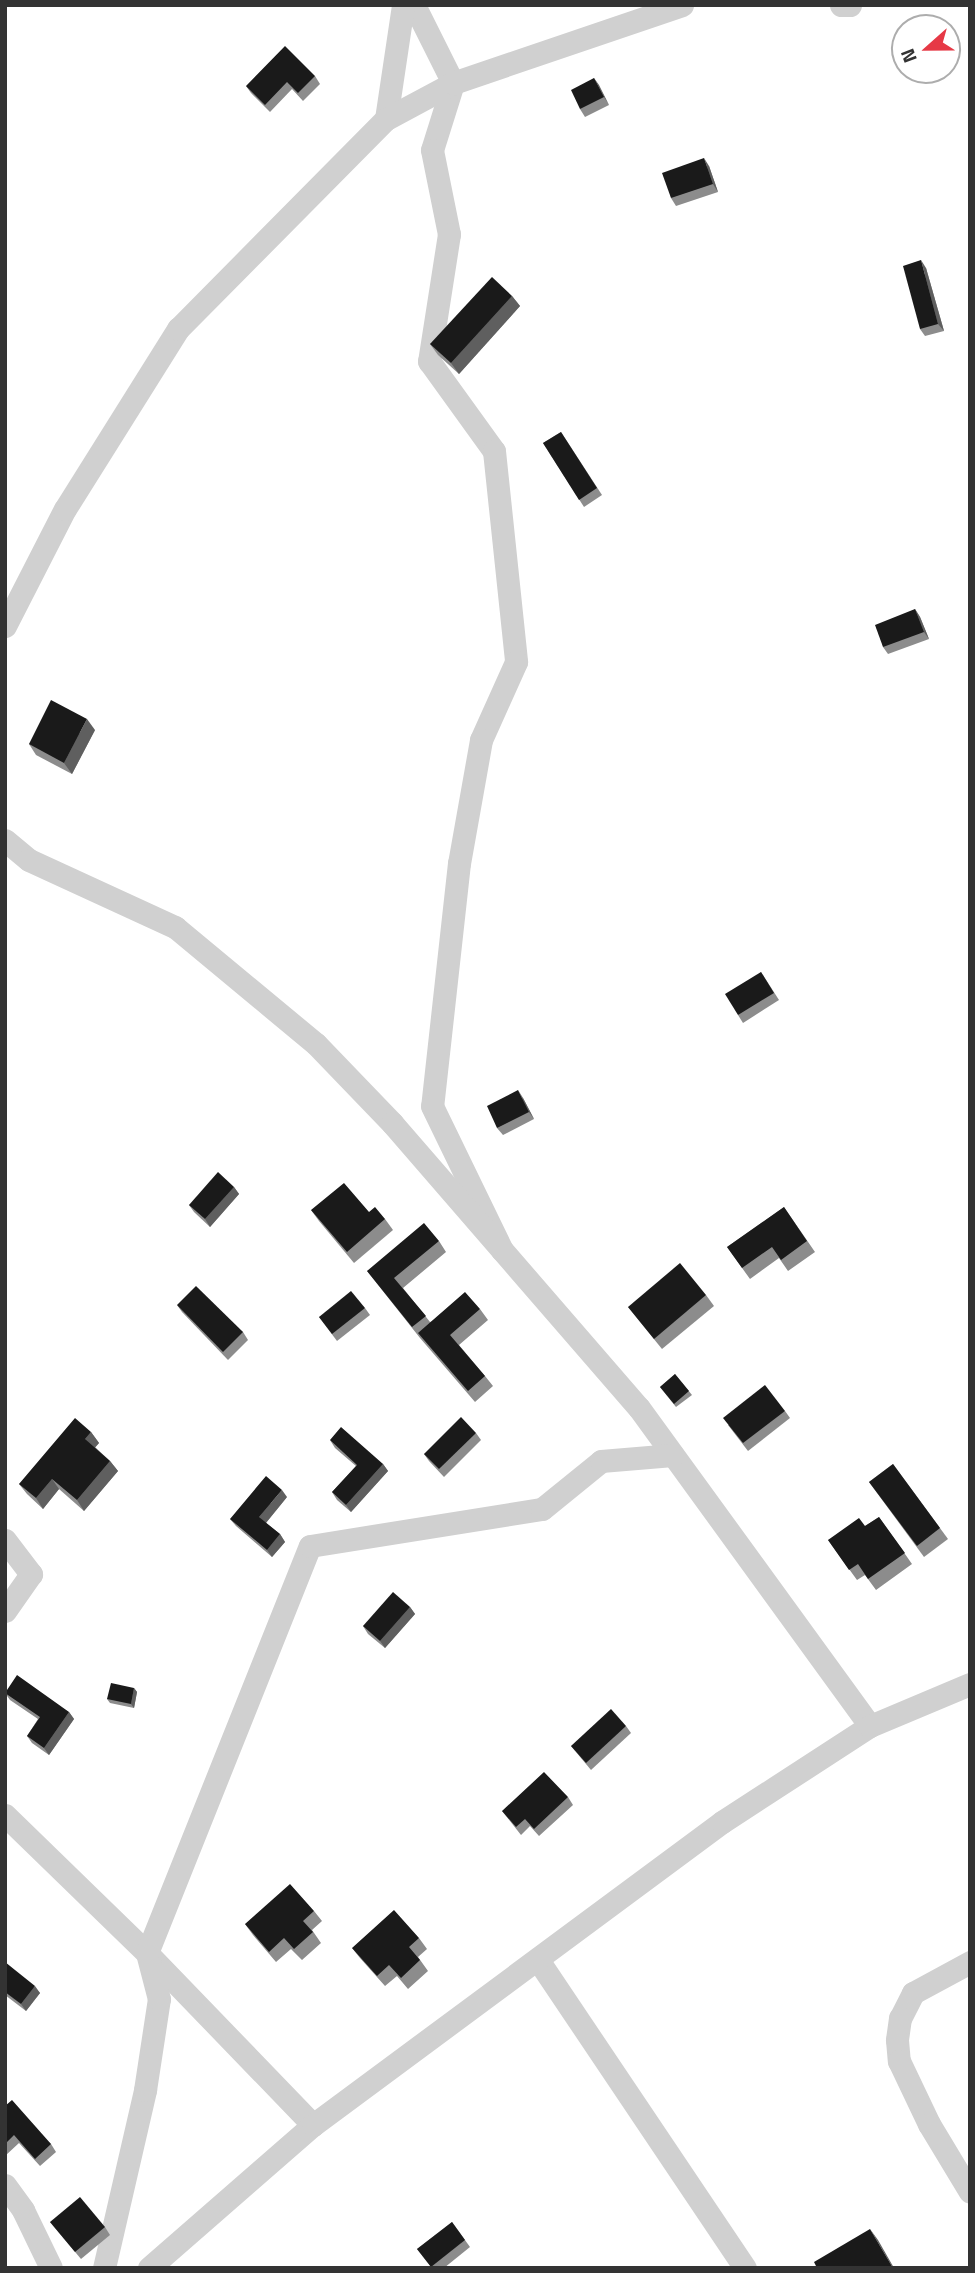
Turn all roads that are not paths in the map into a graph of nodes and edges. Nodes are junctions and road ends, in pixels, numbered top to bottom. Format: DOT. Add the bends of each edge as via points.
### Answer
graph roads {
  1 [pos="402,5"];
  2 [pos="414,5"];
  3 [pos="682,5"];
  4 [pos="841,5"];
  5 [pos="850,5"];
  6 [pos="453,83"];
  7 [pos="386,119"];
  8 [pos="5,626"];
  9 [pos="5,840"];
  10 [pos="5,855"];
  11 [pos="29,860"];
  12 [pos="502,1250"];
  13 [pos="673,1455"];
  14 [pos="5,1540"];
  15 [pos="5,1611"];
  16 [pos="970,1684"];
  17 [pos="870,1726"];
  18 [pos="5,1815"];
  19 [pos="147,1953"];
  20 [pos="538,1960"];
  21 [pos="970,1962"];
  22 [pos="313,2125"];
  23 [pos="5,2185"];
  24 [pos="970,2192"];
  25 [pos="51,2268"];
  26 [pos="104,2268"];
  27 [pos="149,2268"];
  28 [pos="745,2268"];
  1 -- 7 [label="street"];
  2 -- 6 [label="street"];
  3 -- 6 [label="street"];
  4 -- 5 [label="street"];
  6 -- 7 [label="street"];
  6 -- 12 [label="street" via="432,150 449,234 429,361 494,452 516,662 481,740 458,863 432,1106"];
  7 -- 8 [label="street" via="178,329 65,509"];
  9 -- 11 [label="street"];
  10 -- 11 [label="street"];
  11 -- 12 [label="street" via="175,927 316,1044"];
  12 -- 13 [label="street" via="639,1408"];
  13 -- 17 [label="street"];
  13 -- 19 [label="street" via="601,1461 542,1509 310,1546"];
  14 -- 15 [label="street" via="31,1574"];
  16 -- 17 [label="street"];
  17 -- 20 [label="street" via="722,1822"];
  18 -- 19 [label="street"];
  19 -- 22 [label="street"];
  19 -- 26 [label="street" via="159,1999 145,2091"];
  20 -- 22 [label="street"];
  20 -- 28 [label="street"];
  21 -- 24 [label="street" via="913,1993 900,2018 897,2040 900,2061 929,2124"];
  22 -- 27 [label="street"];
  23 -- 25 [label="street" via="23,2210"];
}
